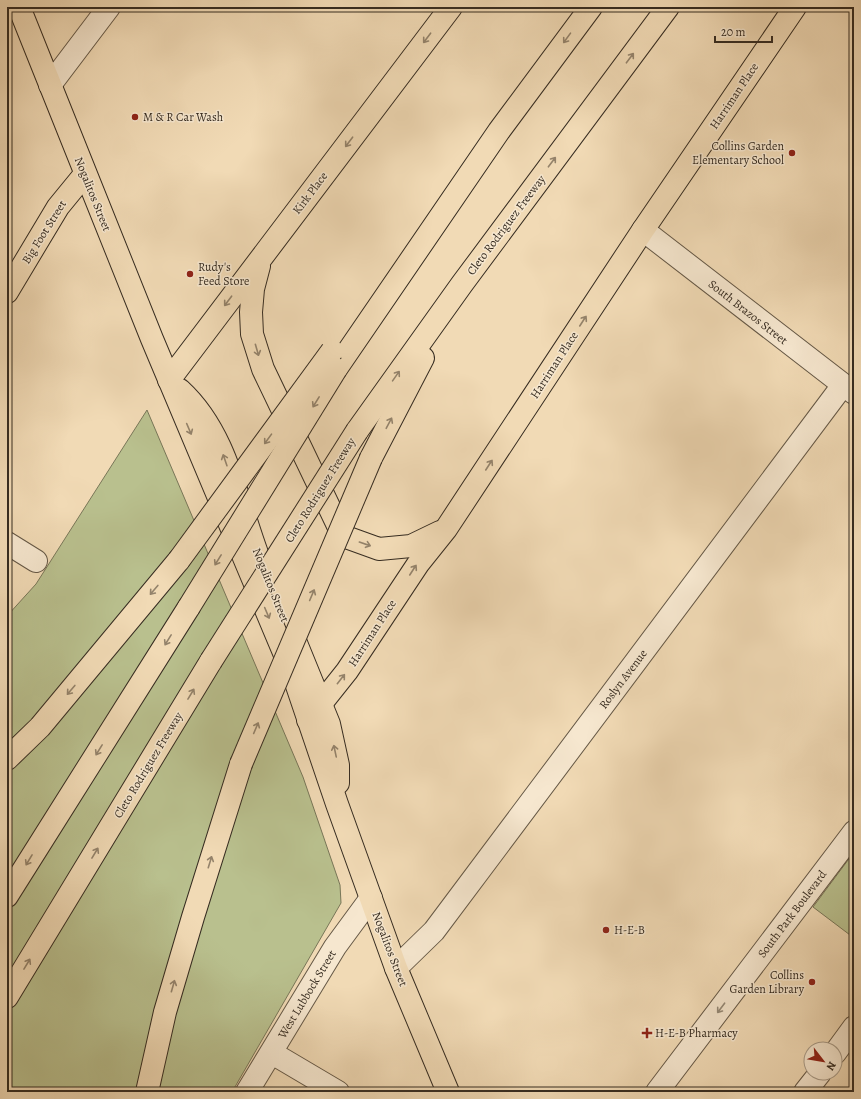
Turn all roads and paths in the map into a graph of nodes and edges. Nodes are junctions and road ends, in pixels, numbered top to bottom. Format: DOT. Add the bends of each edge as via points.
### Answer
graph roads {
  1 [pos="19,7"];
  2 [pos="109,7"];
  3 [pos="451,7"];
  4 [pos="591,7"];
  5 [pos="668,7"];
  6 [pos="795,7"];
  7 [pos="50,85"];
  8 [pos="85,174"];
  9 [pos="643,230"];
  10 [pos="262,257"];
  11 [pos="462,284"];
  12 [pos="7,292"];
  13 [pos="334,360"];
  14 [pos="169,380"];
  15 [pos="849,389"];
  16 [pos="446,529"];
  17 [pos="7,542"];
  18 [pos="36,561"];
  19 [pos="314,712"];
  20 [pos="7,759"];
  21 [pos="854,832"];
  22 [pos="7,896"];
  23 [pos="371,898"];
  24 [pos="396,968"];
  25 [pos="7,997"];
  26 [pos="165,1012"];
  27 [pos="854,1028"];
  28 [pos="843,1042"];
  29 [pos="272,1053"];
  30 [pos="814,1081"];
  31 [pos="132,1092"];
  32 [pos="147,1092"];
  33 [pos="247,1092"];
  34 [pos="338,1092"];
  35 [pos="448,1092"];
  36 [pos="657,1092"];
  37 [pos="805,1092"];
  1 -- 7 [label="main road, Nogalitos Street"];
  2 -- 7 [label="street"];
  3 -- 10 [label="main road, Kirk Place, one-way"];
  4 -- 13 [label="main road, one-way"];
  11 -- 5 [label="main road, Cleto Rodriguez Freeway, one-way"];
  6 -- 9 [label="main road, Harriman Place"];
  7 -- 8 [label="main road, Nogalitos Street"];
  8 -- 12 [label="main road, Big Foot Street" via="58,207"];
  8 -- 14 [label="main road, Nogalitos Street"];
  9 -- 15 [label="street, South Brazos Street"];
  16 -- 9 [label="main road, Harriman Place, one-way"];
  10 -- 14 [label="main road, Kirk Place, one-way"];
  10 -- 16 [label="main road, one-way" via="253,289 252,334 263,370 343,536 379,549 411,546"];
  25 -- 11 [label="main road, Cleto Rodriguez Freeway, one-way, bridge" via="211,661 357,431"];
  26 -- 11 [label="main road, one-way, bridge" via="241,764 371,458"];
  13 -- 20 [label="main road, one-way, bridge" via="179,560 40,726"];
  13 -- 22 [label="main road, one-way, bridge" via="189,607"];
  14 -- 19 [label="main road, Nogalitos Street" via="293,674"];
  15 -- 24 [label="street, Roslyn Avenue" via="434,931"];
  19 -- 16 [label="main road, Harriman Place, one-way" via="347,671 418,564"];
  17 -- 18 [label="street"];
  19 -- 23 [label="main road, Nogalitos Street" via="337,804"];
  21 -- 36 [label="street, South Park Boulevard, one-way"];
  23 -- 24 [label="main road, Nogalitos Street"];
  23 -- 29 [label="street, West Lubbock Street" via="335,947"];
  24 -- 35 [label="main road, Nogalitos Street"];
  26 -- 31 [label="main road"];
  26 -- 32 [label="main road"];
  27 -- 28 [label="street"];
  29 -- 33 [label="street, West Lubbock Street"];
  29 -- 34 [label="street"];
  30 -- 37 [label="street"];
}
